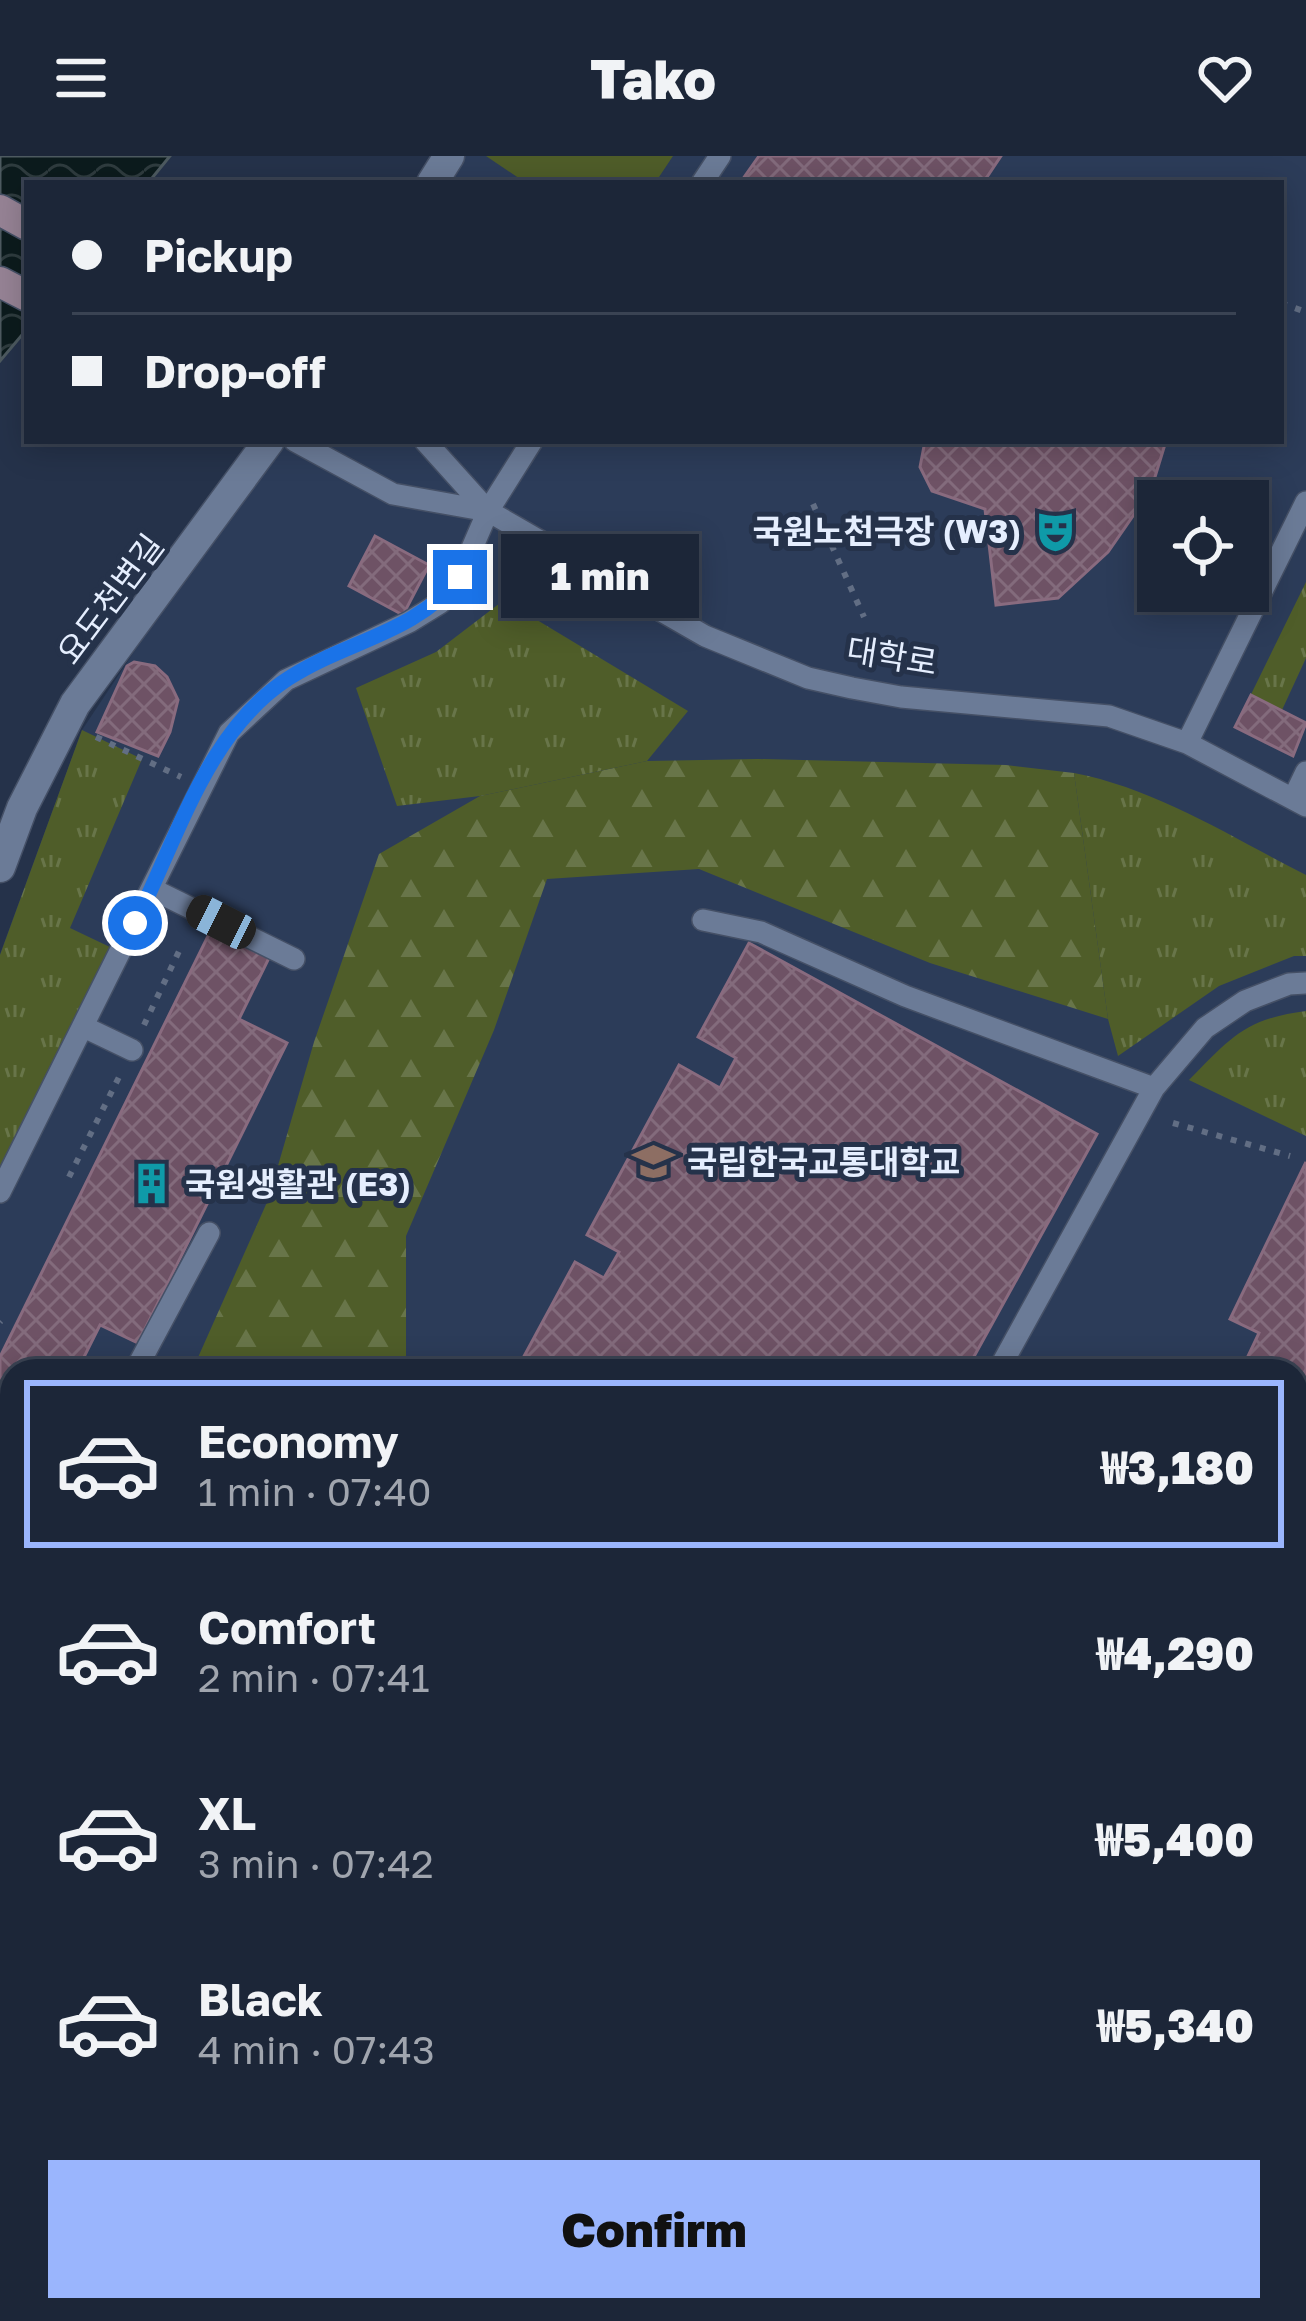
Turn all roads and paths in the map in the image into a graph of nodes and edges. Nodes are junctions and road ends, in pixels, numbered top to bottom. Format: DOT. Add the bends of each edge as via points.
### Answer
graph roads {
  1 [pos="267,444"];
  2 [pos="301,444"];
  3 [pos="428,444"];
  4 [pos="530,444"];
  5 [pos="1306,502"];
  6 [pos="813,504"];
  7 [pos="488,511"];
  8 [pos="864,617"];
  9 [pos="82,730"];
  10 [pos="1187,743"];
  11 [pos="1306,772"];
  12 [pos="200,787"];
  13 [pos="1299,803"];
  14 [pos="11,816"];
  15 [pos="0,867"];
  16 [pos="152,889"];
  17 [pos="703,920"];
  18 [pos="181,947"];
  19 [pos="293,959"];
  20 [pos="1306,983"];
  21 [pos="84,1027"];
  22 [pos="132,1051"];
  23 [pos="1154,1088"];
  24 [pos="1173,1124"];
  25 [pos="1290,1156"];
  26 [pos="69,1177"];
  27 [pos="0,1192"];
  28 [pos="209,1233"];
  29 [pos="141,1359"];
  30 [pos="1005,1359"];
  1 -- 14 [label="street, 요도천변길" via="75,704"];
  2 -- 7 [label="lane, 대학로" via="393,494"];
  3 -- 7 [label="lane, 대학로"];
  4 -- 7 [label="lane"];
  5 -- 10 [label="lane"];
  6 -- 8 [label="path"];
  7 -- 10 [label="lane, 대학로" via="705,636 808,678 901,698 1091,713"];
  7 -- 12 [label="lane" via="440,603 286,680 229,733"];
  9 -- 12 [label="path"];
  10 -- 13 [label="lane, 대학로"];
  11 -- 13 [label="lane"];
  12 -- 16 [label="lane"];
  14 -- 15 [label="street, 요도천변길"];
  16 -- 19 [label="lane"];
  16 -- 21 [label="lane"];
  17 -- 23 [label="lane" via="761,932 905,996"];
  18 -- 22 [label="path"];
  20 -- 23 [label="lane" via="1245,1001 1205,1028"];
  21 -- 22 [label="lane"];
  21 -- 27 [label="lane"];
  22 -- 26 [label="path"];
  23 -- 30 [label="lane"];
  24 -- 25 [label="path"];
  28 -- 29 [label="lane"];
}
